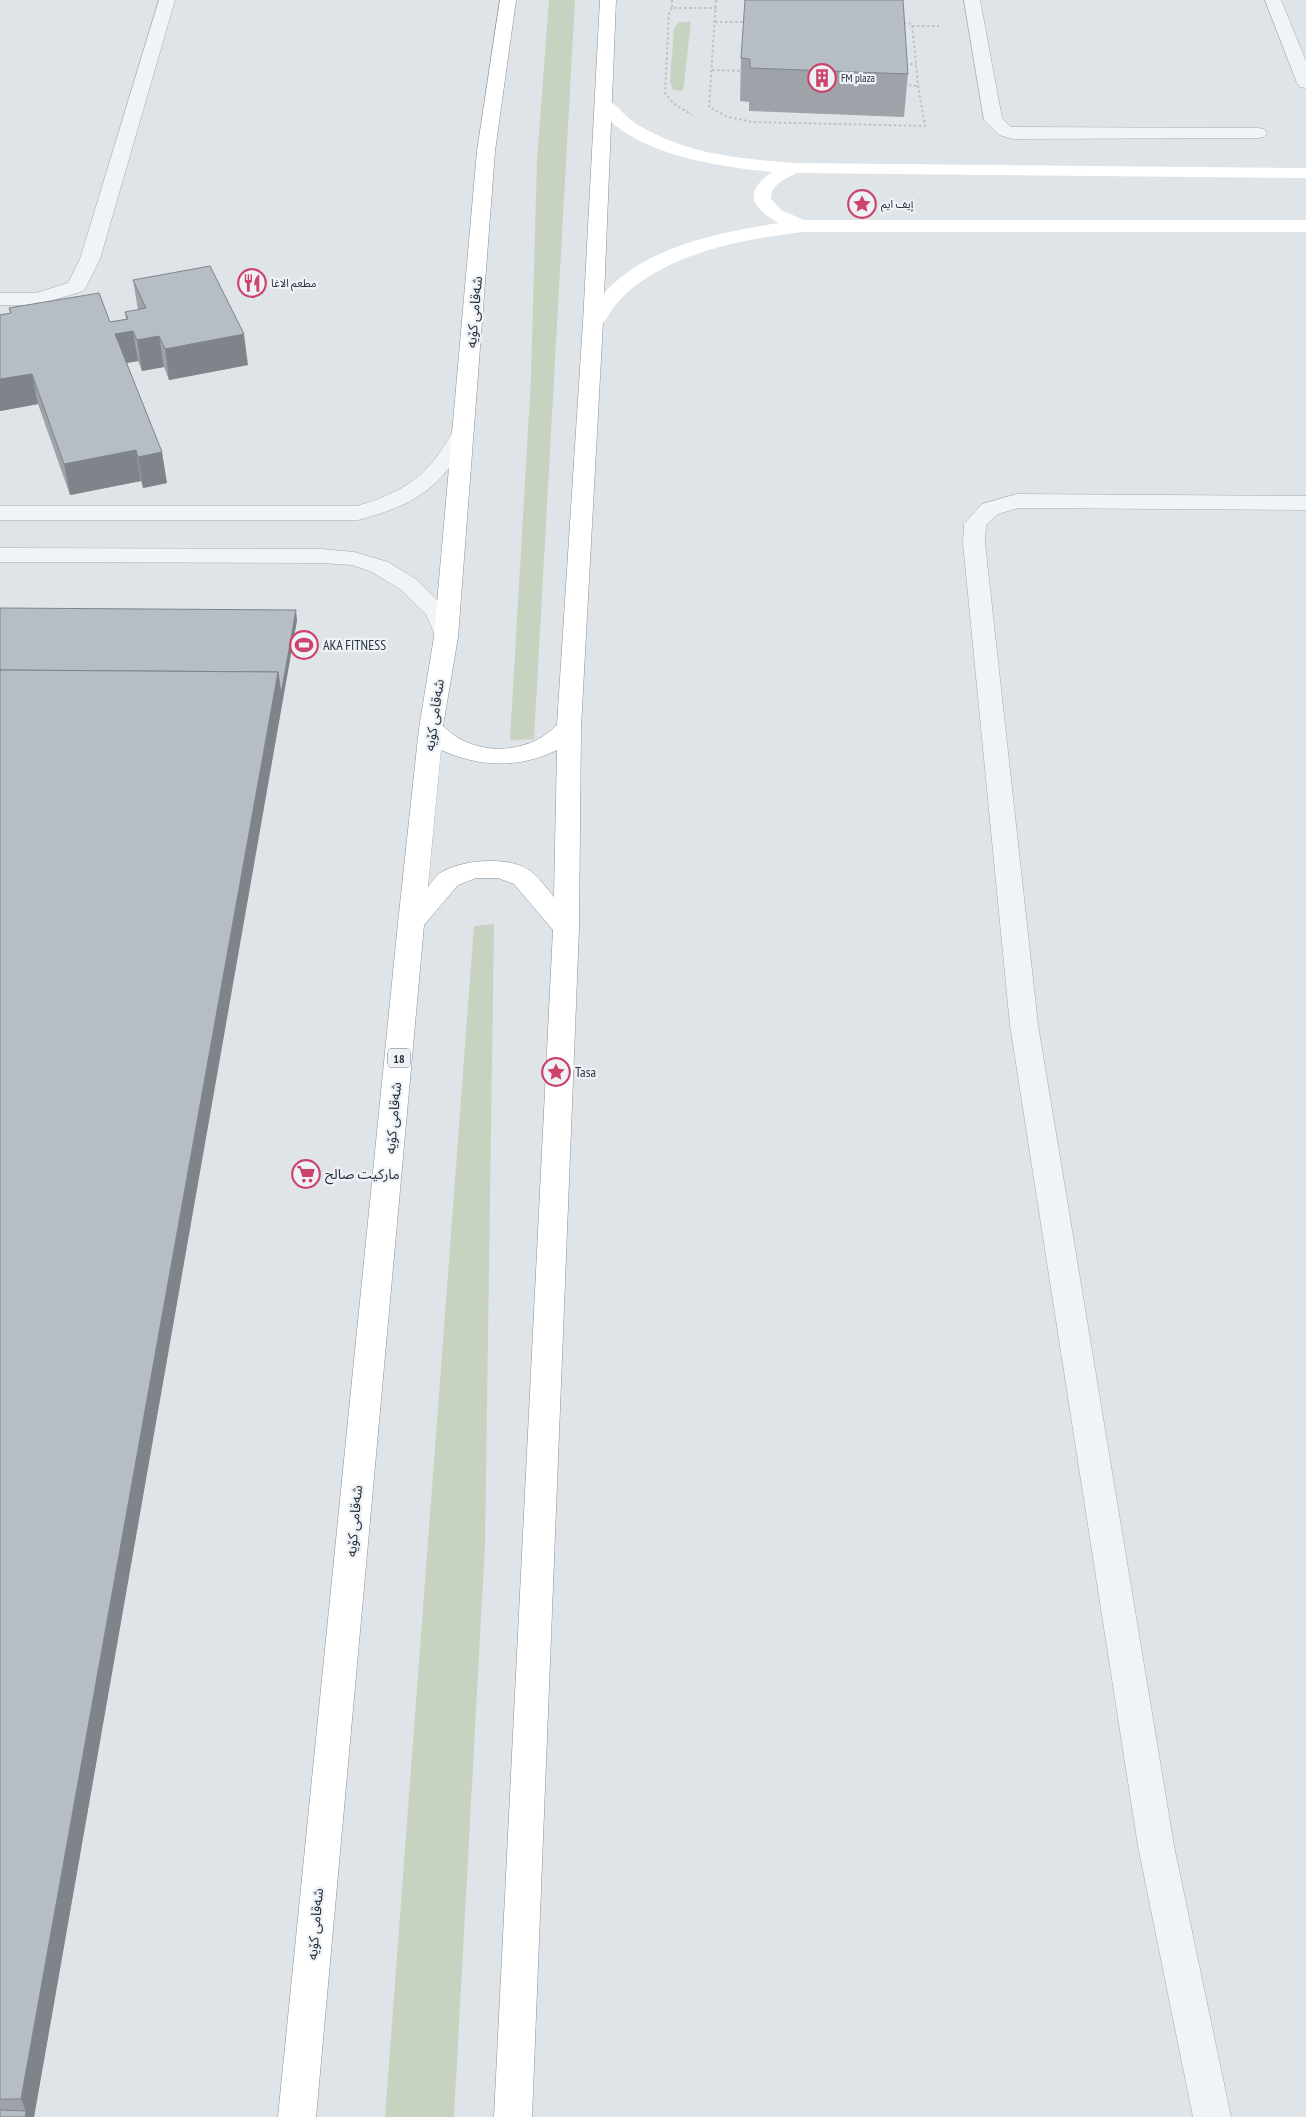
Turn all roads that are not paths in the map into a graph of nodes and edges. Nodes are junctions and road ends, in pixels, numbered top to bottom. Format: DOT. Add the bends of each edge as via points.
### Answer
graph roads {
  1 [pos="167,0"];
  2 [pos="508,0"];
  3 [pos="608,0"];
  4 [pos="972,0"];
  5 [pos="1273,0"];
  6 [pos="1306,83"];
  7 [pos="604,104"];
  8 [pos="1258,133"];
  9 [pos="794,168"];
  10 [pos="1306,173"];
  11 [pos="802,226"];
  12 [pos="1306,226"];
  13 [pos="0,299"];
  14 [pos="593,322"];
  15 [pos="464,430"];
  16 [pos="1306,503"];
  17 [pos="0,513"];
  18 [pos="344,535"];
  19 [pos="0,555"];
  20 [pos="446,637"];
  21 [pos="569,726"];
  22 [pos="431,728"];
  23 [pos="412,923"];
  24 [pos="566,928"];
  25 [pos="297,2117"];
  26 [pos="513,2117"];
  27 [pos="1212,2117"];
  1 -- 13 [label="street" via="90,259 76,286 37,300"];
  2 -- 15 [label="main road, شەقامی کۆیە / 18" via="486,152"];
  3 -- 7 [label="main road"];
  4 -- 8 [label="street" via="993,120 1005,132"];
  5 -- 6 [label="street"];
  7 -- 9 [label="main road" via="625,124 656,142 697,156 744,165"];
  7 -- 14 [label="main road"];
  9 -- 10 [label="main road"];
  9 -- 11 [label="main road" via="767,182 761,192 762,202 770,212"];
  11 -- 12 [label="main road"];
  11 -- 14 [label="main road" via="746,233 695,247 650,267 616,292"];
  14 -- 21 [label="main road"];
  15 -- 18 [label="street" via="450,454 429,479 408,496 358,513"];
  15 -- 20 [label="main road, شەقامی کۆیە / 18"];
  16 -- 27 [label="street" via="1017,501 990,509 975,524 989,701 1024,1025 1156,1846"];
  17 -- 18 [label="street"];
  18 -- 19 [label="street" via="321,556"];
  18 -- 20 [label="street" via="354,559 380,567 408,584 436,612"];
  20 -- 22 [label="main road, شەقامی کۆیە / 18"];
  21 -- 22 [label="main road" via="553,742 528,753 498,757 470,753 446,743"];
  21 -- 24 [label="main road"];
  22 -- 23 [label="main road, شەقامی کۆیە / 18"];
  23 -- 24 [label="main road" via="449,879 473,870 500,869 523,878"];
  23 -- 25 [label="main road, شەقامی کۆیە / 18"];
  24 -- 26 [label="main road"];
}
